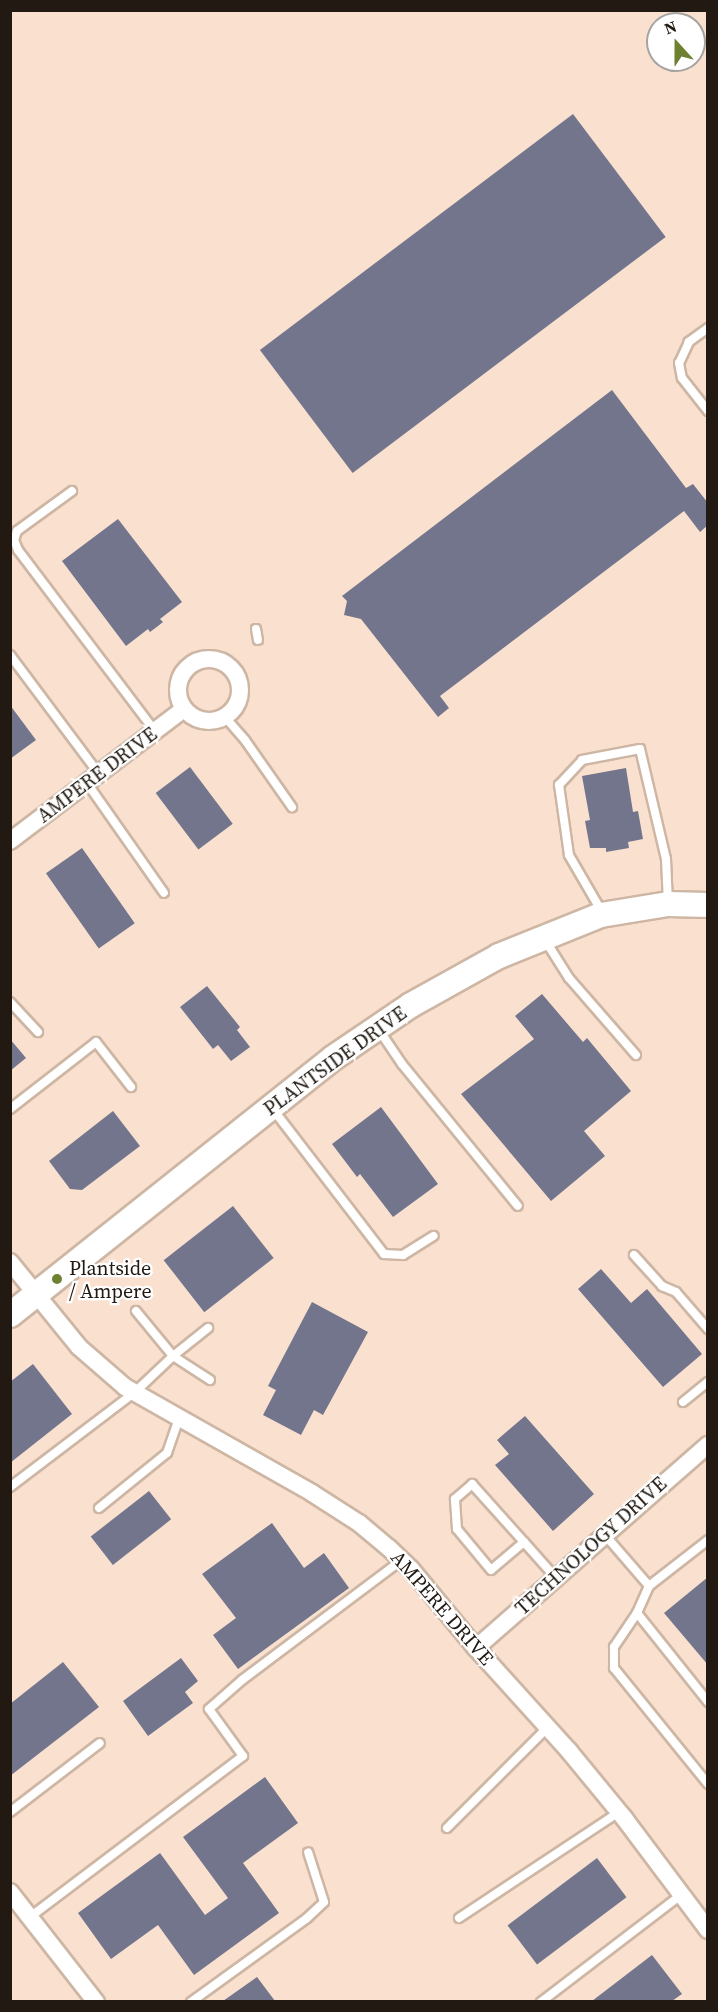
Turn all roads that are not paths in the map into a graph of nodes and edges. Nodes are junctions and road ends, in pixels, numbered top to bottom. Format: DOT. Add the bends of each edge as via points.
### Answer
graph roads {
  1 [pos="708,328"];
  2 [pos="708,411"];
  3 [pos="72,491"];
  4 [pos="256,628"];
  5 [pos="258,640"];
  6 [pos="10,655"];
  7 [pos="184,709"];
  8 [pos="225,717"];
  9 [pos="155,731"];
  10 [pos="93,779"];
  11 [pos="292,807"];
  12 [pos="10,841"];
  13 [pos="164,893"];
  14 [pos="668,904"];
  15 [pos="708,905"];
  16 [pos="604,915"];
  17 [pos="544,937"];
  18 [pos="10,1002"];
  19 [pos="377,1027"];
  20 [pos="38,1032"];
  21 [pos="636,1055"];
  22 [pos="131,1087"];
  23 [pos="272,1107"];
  24 [pos="10,1109"];
  25 [pos="518,1206"];
  26 [pos="433,1236"];
  27 [pos="634,1255"];
  28 [pos="10,1262"];
  29 [pos="37,1295"];
  30 [pos="136,1311"];
  31 [pos="10,1315"];
  32 [pos="208,1328"];
  33 [pos="708,1329"];
  34 [pos="172,1356"];
  35 [pos="210,1380"];
  36 [pos="708,1382"];
  37 [pos="134,1394"];
  38 [pos="683,1402"];
  39 [pos="179,1419"];
  40 [pos="708,1445"];
  41 [pos="10,1487"];
  42 [pos="99,1508"];
  43 [pos="604,1534"];
  44 [pos="708,1540"];
  45 [pos="524,1542"];
  46 [pos="402,1560"];
  47 [pos="556,1578"];
  48 [pos="648,1586"];
  49 [pos="637,1614"];
  50 [pos="476,1648"];
  51 [pos="708,1702"];
  52 [pos="548,1726"];
  53 [pos="100,1743"];
  54 [pos="708,1784"];
  55 [pos="10,1812"];
  56 [pos="619,1812"];
  57 [pos="447,1828"];
  58 [pos="308,1852"];
  59 [pos="10,1893"];
  60 [pos="681,1895"];
  61 [pos="30,1917"];
  62 [pos="459,1918"];
  63 [pos="708,1930"];
  64 [pos="96,2001"];
  65 [pos="191,2001"];
  66 [pos="541,2001"];
  1 -- 2 [label="lane" via="689,342 679,363 682,378"];
  3 -- 9 [label="lane" via="17,531 14,540"];
  4 -- 5 [label="lane"];
  6 -- 10 [label="lane"];
  7 -- 8 [label="street" via="206,721"];
  7 -- 8 [label="street" via="178,692 185,670 198,661 214,660 230,668 239,686 233,709"];
  7 -- 9 [label="street, AMPERE DRIVE"];
  8 -- 11 [label="lane"];
  9 -- 10 [label="street, AMPERE DRIVE"];
  10 -- 12 [label="street, AMPERE DRIVE"];
  10 -- 13 [label="lane"];
  14 -- 15 [label="street, PLANTSIDE DRIVE"];
  14 -- 16 [label="street, PLANTSIDE DRIVE"];
  14 -- 16 [label="lane" via="666,859 640,749 582,760 559,785 569,855"];
  16 -- 17 [label="street, PLANTSIDE DRIVE"];
  17 -- 19 [label="street, PLANTSIDE DRIVE" via="465,974"];
  17 -- 21 [label="lane" via="569,978"];
  18 -- 20 [label="lane"];
  19 -- 23 [label="street, PLANTSIDE DRIVE"];
  19 -- 25 [label="lane" via="402,1064"];
  22 -- 24 [label="lane" via="96,1042"];
  23 -- 26 [label="lane" via="384,1254 403,1255"];
  23 -- 29 [label="street, PLANTSIDE DRIVE"];
  27 -- 33 [label="lane" via="662,1286 676,1292"];
  28 -- 29 [label="street, AMPERE DRIVE"];
  29 -- 31 [label="street, PLANTSIDE DRIVE"];
  29 -- 37 [label="street, AMPERE DRIVE" via="79,1347"];
  30 -- 34 [label="lane"];
  32 -- 34 [label="lane"];
  34 -- 35 [label="lane"];
  34 -- 37 [label="lane"];
  36 -- 38 [label="lane"];
  37 -- 39 [label="street, AMPERE DRIVE"];
  37 -- 41 [label="lane"];
  39 -- 42 [label="lane" via="167,1454"];
  39 -- 46 [label="street, AMPERE DRIVE" via="312,1493 359,1523"];
  40 -- 43 [label="street, TECHNOLOGY DRIVE"];
  43 -- 47 [label="street, TECHNOLOGY DRIVE"];
  43 -- 48 [label="lane"];
  44 -- 48 [label="lane"];
  45 -- 45 [label="lane" via="472,1484 455,1499 457,1529 491,1570"];
  45 -- 47 [label="lane"];
  46 -- 50 [label="street, AMPERE DRIVE"];
  46 -- 61 [label="lane" via="209,1709 243,1756"];
  47 -- 50 [label="street, TECHNOLOGY DRIVE"];
  48 -- 49 [label="lane"];
  49 -- 51 [label="lane"];
  49 -- 54 [label="lane" via="614,1647 614,1668"];
  50 -- 52 [label="street, AMPERE DRIVE"];
  52 -- 56 [label="street, AMPERE DRIVE"];
  52 -- 57 [label="lane"];
  53 -- 55 [label="lane"];
  56 -- 60 [label="street, AMPERE DRIVE"];
  56 -- 62 [label="lane"];
  58 -- 65 [label="lane" via="324,1902"];
  59 -- 61 [label="street"];
  60 -- 63 [label="street, AMPERE DRIVE"];
  60 -- 66 [label="lane"];
  61 -- 64 [label="street"];
}
